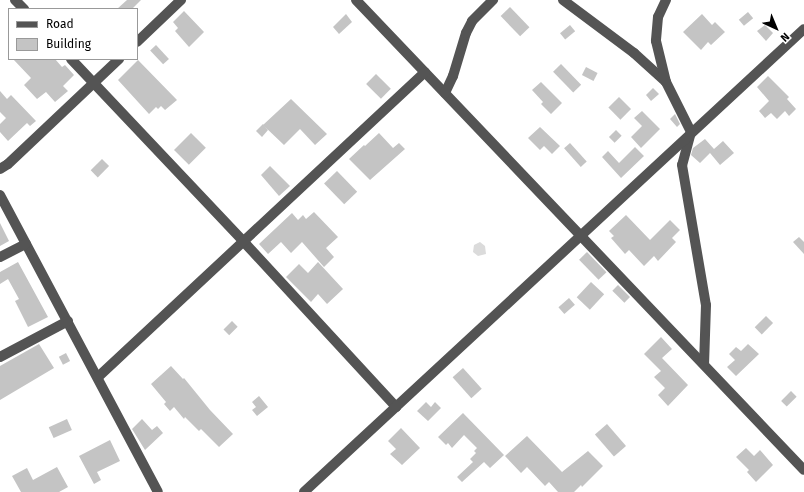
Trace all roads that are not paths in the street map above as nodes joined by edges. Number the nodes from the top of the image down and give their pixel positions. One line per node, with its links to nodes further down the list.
1 (15, 0): 7 (street)
2 (181, 0): 9 (street)
3 (356, 0): 12 (street)
4 (492, 0): 15 (street)
5 (563, 0): 13 (street)
6 (666, 0): 13 (street)
7 (23, 8)
8 (804, 29): 16 (street)
9 (138, 41)
10 (72, 60): 14 (street)
11 (118, 60): 14 (street)
12 (425, 72): 15 (street); 20 (street)
13 (666, 82): 16 (street)
14 (94, 83): 17 (street); 20 (street)
15 (445, 93): 19 (street)
16 (691, 132): 19 (street); 25 (street)
17 (0, 169)
18 (0, 195): 21 (street)
19 (582, 236): 25 (street); 27 (street)
20 (244, 241): 26 (street); 27 (street)
21 (26, 244): 22 (street); 23 (street)
22 (0, 257)
23 (68, 320): 24 (street); 26 (street)
24 (0, 357)
25 (704, 364): 28 (street)
26 (98, 377): 29 (street)
27 (396, 407): 30 (street)
28 (804, 470)
29 (158, 492)
30 (304, 492)

